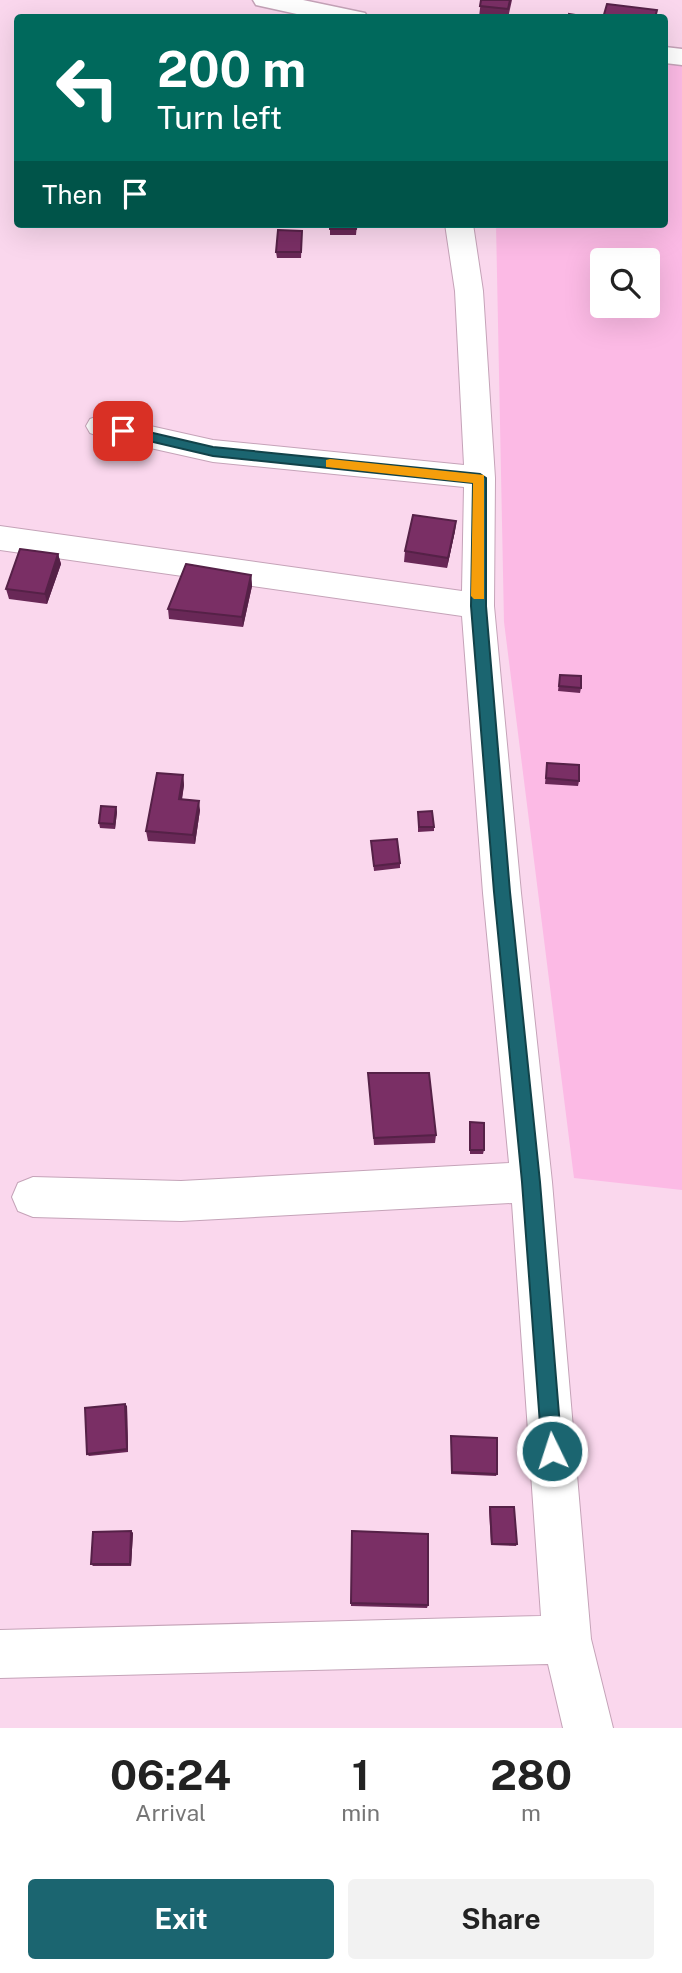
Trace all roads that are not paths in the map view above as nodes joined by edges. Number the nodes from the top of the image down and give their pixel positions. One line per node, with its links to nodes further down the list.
1 (264, 0): 2 (street)
2 (340, 14)
3 (460, 228): 5 (street)
4 (101, 426): 5 (street)
5 (480, 478): 7 (street)
6 (0, 538): 7 (street)
7 (478, 606): 8 (street)
8 (531, 1182): 9 (street); 10 (street)
9 (33, 1197)
10 (567, 1639): 11 (street); 12 (street)
11 (0, 1654)
12 (588, 1728)

